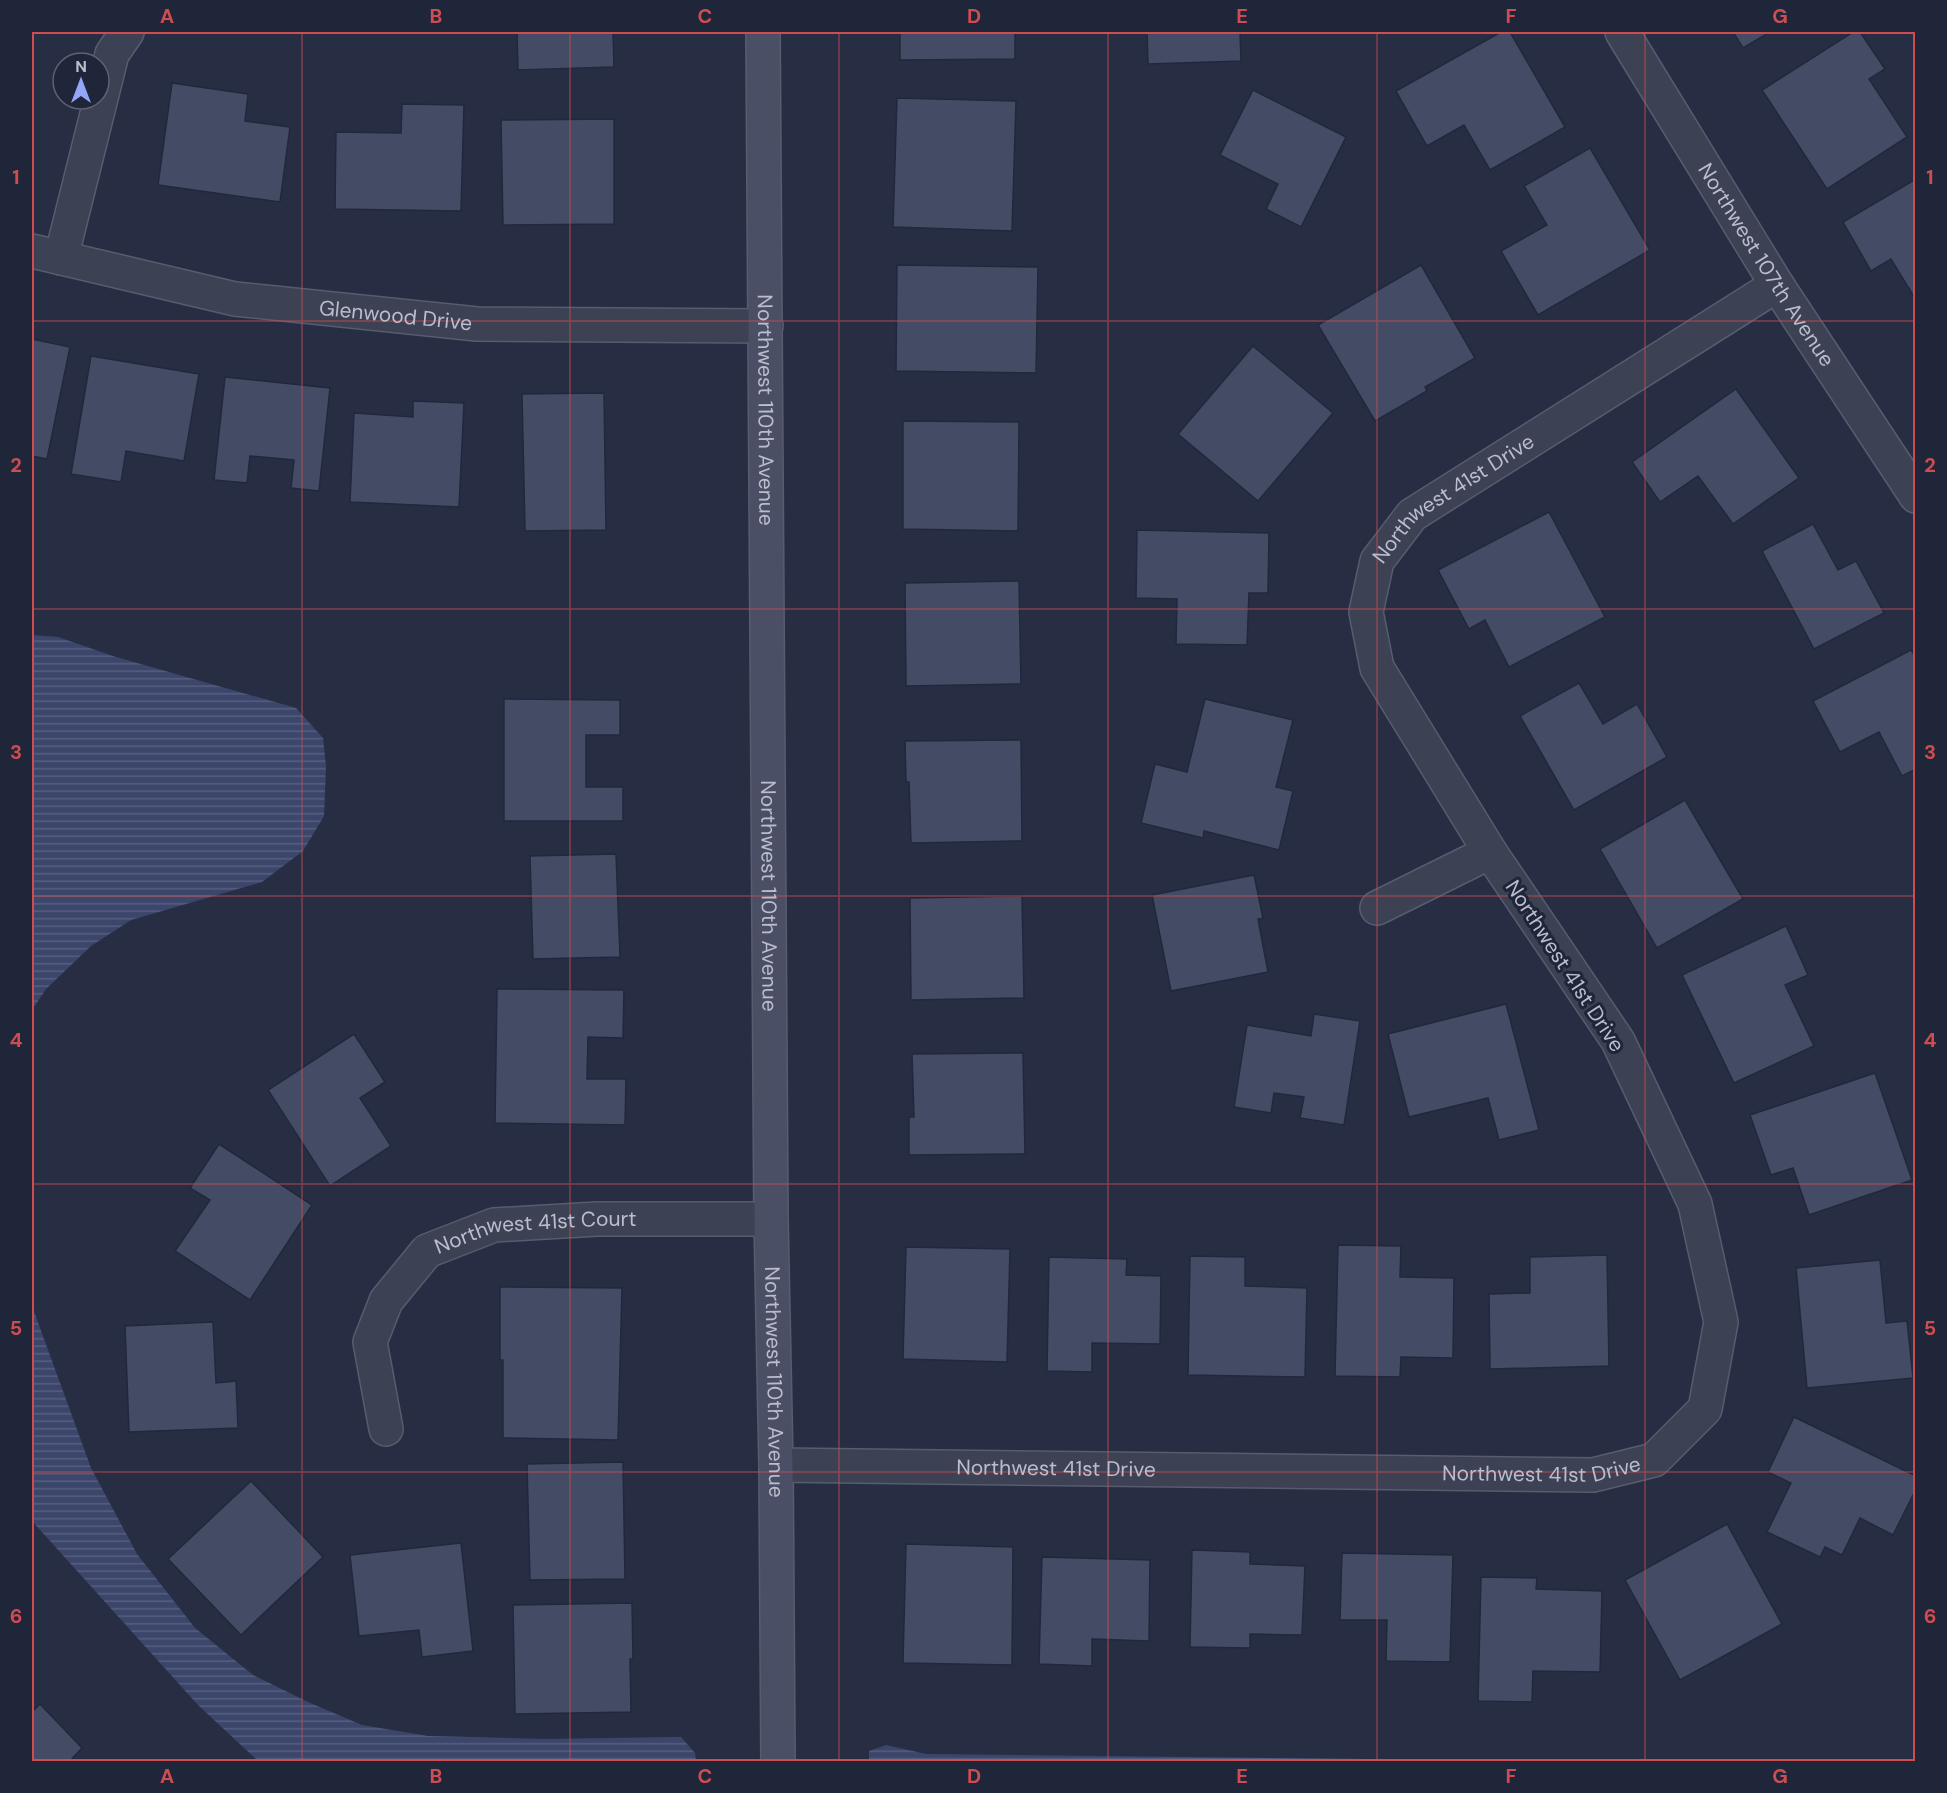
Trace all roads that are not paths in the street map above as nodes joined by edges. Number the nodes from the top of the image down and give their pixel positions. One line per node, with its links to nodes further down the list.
1 (127, 32): 4 (street)
2 (762, 32): 6 (street, Northwest 110th Avenue)
3 (1622, 32): 5 (street, Northwest 107th Avenue)
4 (46, 255): 6 (street, Glenwood Drive)
5 (1777, 285): 7 (street, Northwest 107th Avenue); 8 (street, Northwest 41st Drive)
6 (766, 326): 10 (street, Northwest 110th Avenue)
7 (1916, 496)
8 (1490, 852): 9 (street); 12 (street, Northwest 41st Drive)
9 (1377, 908)
10 (771, 1219): 11 (street, Northwest 41st Court); 12 (street, Northwest 110th Avenue)
11 (386, 1429)
12 (776, 1465): 13 (street, Northwest 110th Avenue)
13 (778, 1761)

